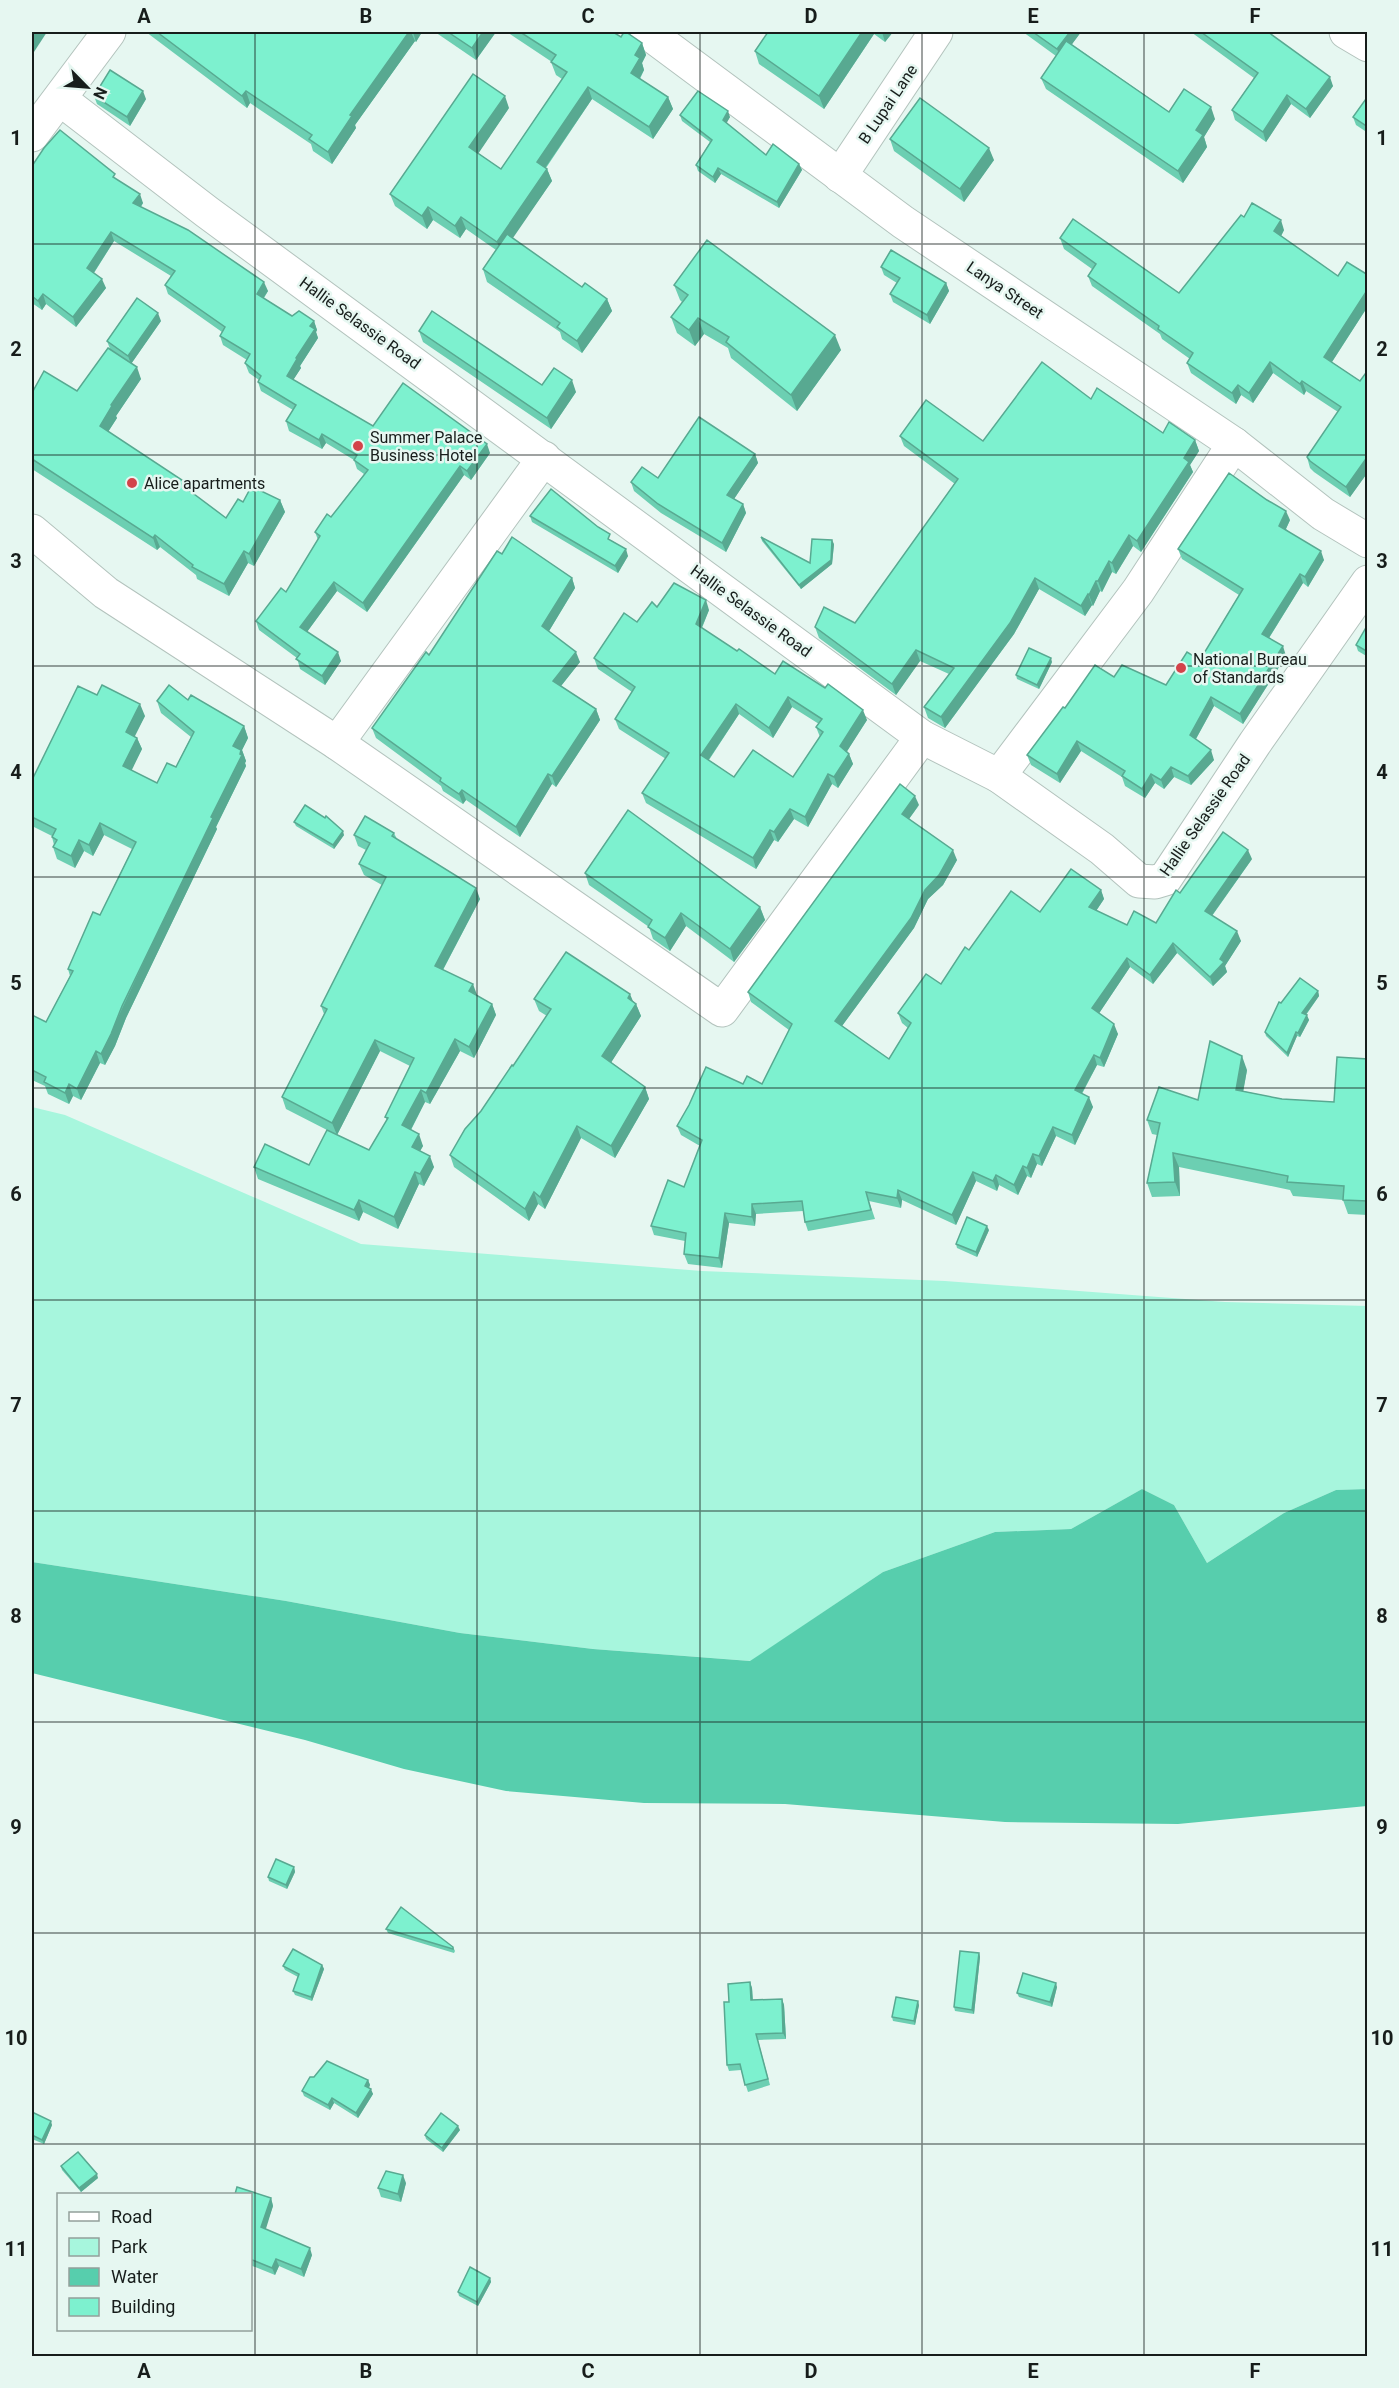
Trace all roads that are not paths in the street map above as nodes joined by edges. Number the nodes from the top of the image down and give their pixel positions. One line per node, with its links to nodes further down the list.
1 (109, 32): 6 (street)
2 (647, 32): 7 (street, Lanya Street)
3 (936, 32): 7 (street, B Lupai Lane)
4 (1346, 32): 5 (street)
5 (1368, 45)
6 (42, 114): 9 (street, Hallie Selassie Road)
7 (840, 176): 8 (street, Lanya Street)
8 (1234, 444): 11 (street, Lanya Street); 15 (street)
9 (544, 458): 13 (street, Hallie Selassie Road); 14 (street)
10 (32, 531): 14 (street)
11 (1368, 541)
12 (1368, 582): 15 (street, Hallie Selassie Road)
13 (922, 737): 14 (street); 15 (street, Hallie Selassie Road)
14 (337, 743)
15 (999, 776)

